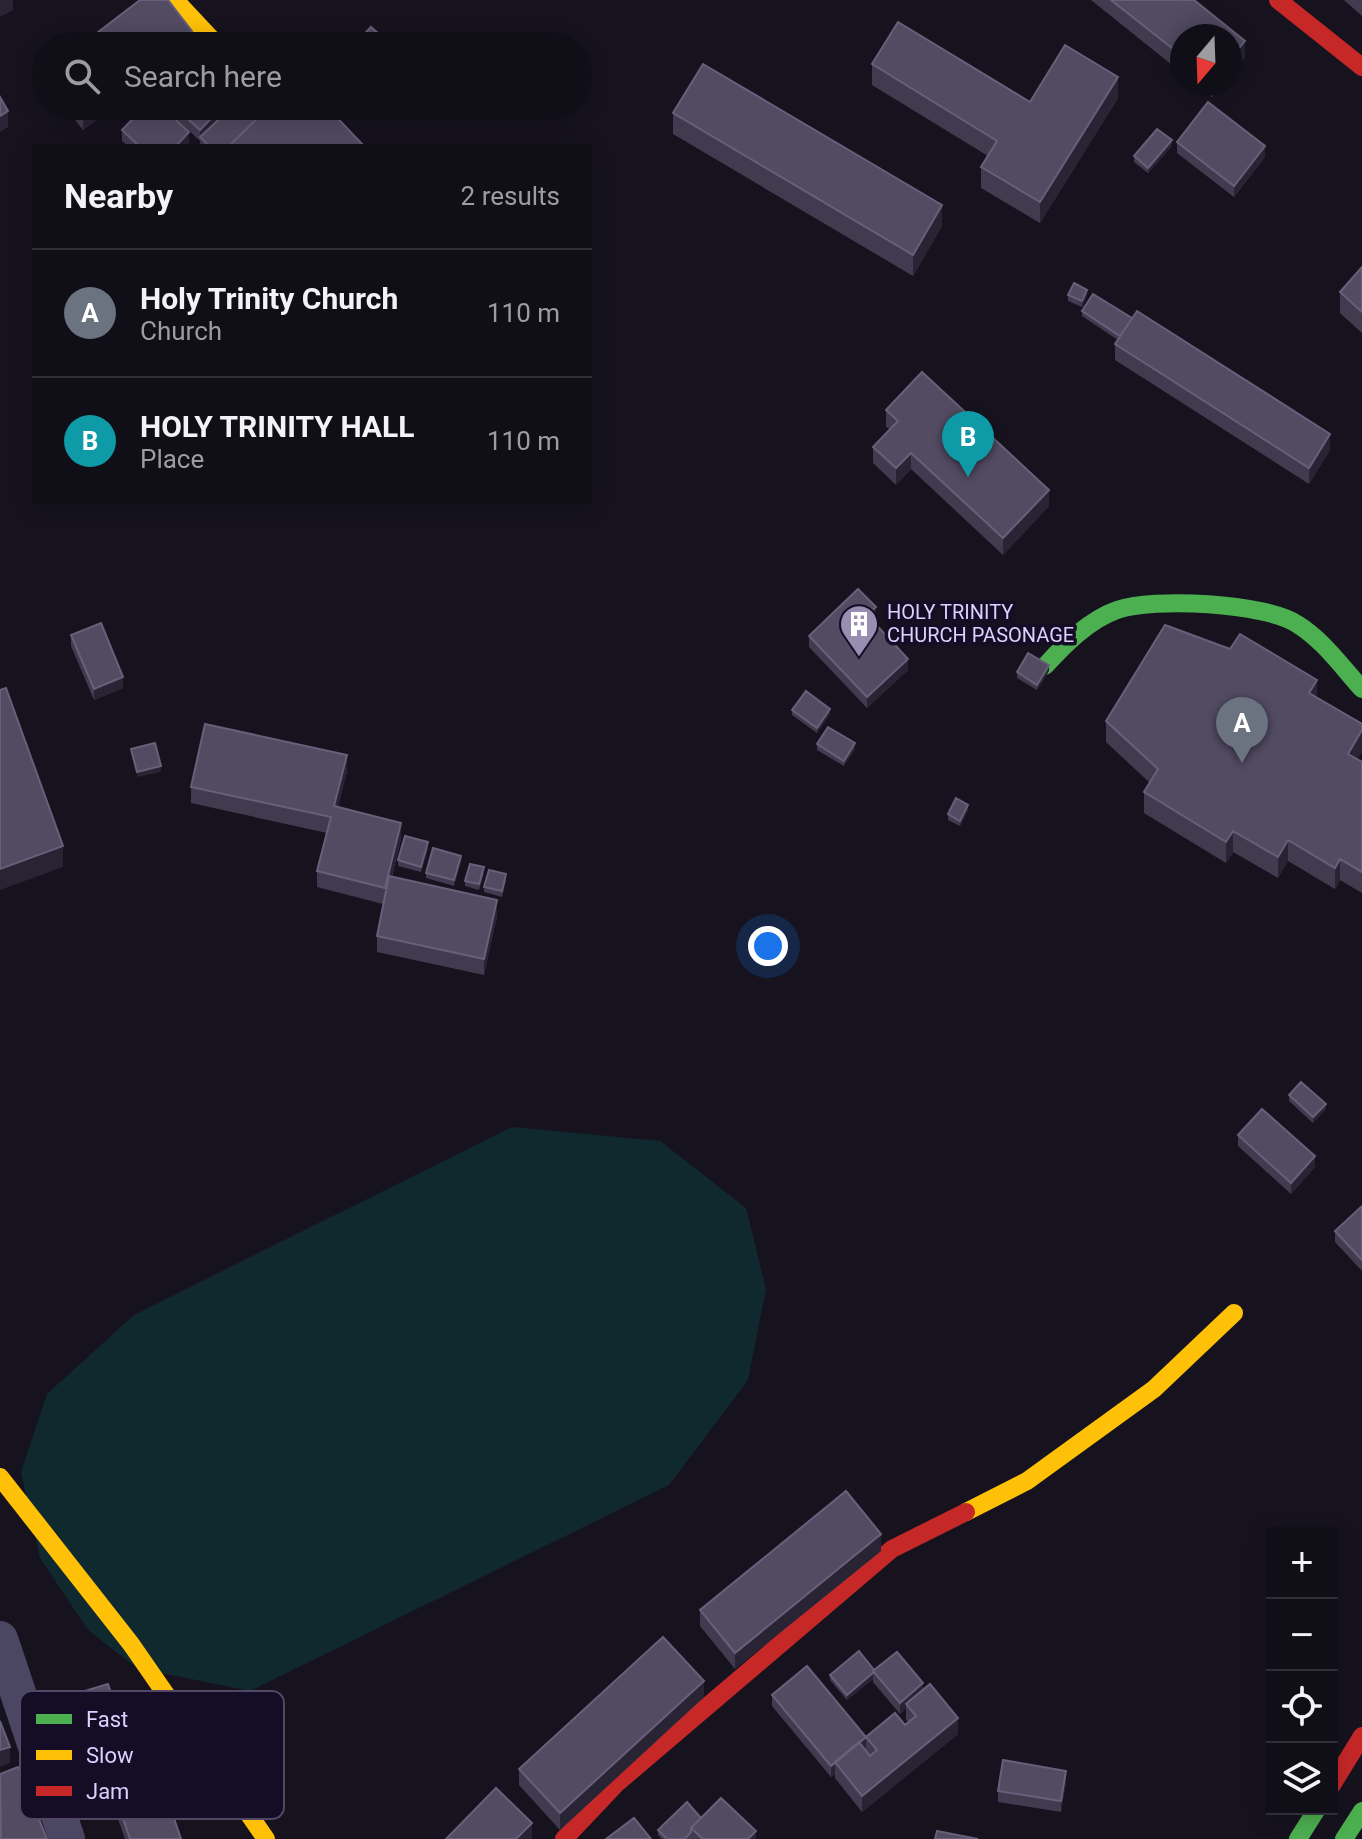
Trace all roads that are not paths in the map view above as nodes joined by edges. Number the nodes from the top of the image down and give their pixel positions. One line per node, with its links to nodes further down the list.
1 (175, 0): 3 (street)
2 (1278, 0): 4 (street)
3 (205, 32)
4 (1362, 67)
5 (1045, 666): 6 (street)
6 (1362, 689)
7 (1234, 1313): 20 (street)
8 (0, 1477): 10 (street)
9 (0, 1639): 11 (street)
10 (164, 1691)
11 (20, 1699)
12 (1362, 1736): 13 (street)
13 (1338, 1775)
14 (1362, 1811): 22 (street)
15 (1313, 1815): 21 (street)
16 (60, 1819): 18 (street)
17 (252, 1819): 19 (street)
18 (67, 1839)
19 (266, 1839)
20 (564, 1839)
21 (1298, 1839)
22 (1344, 1839)

